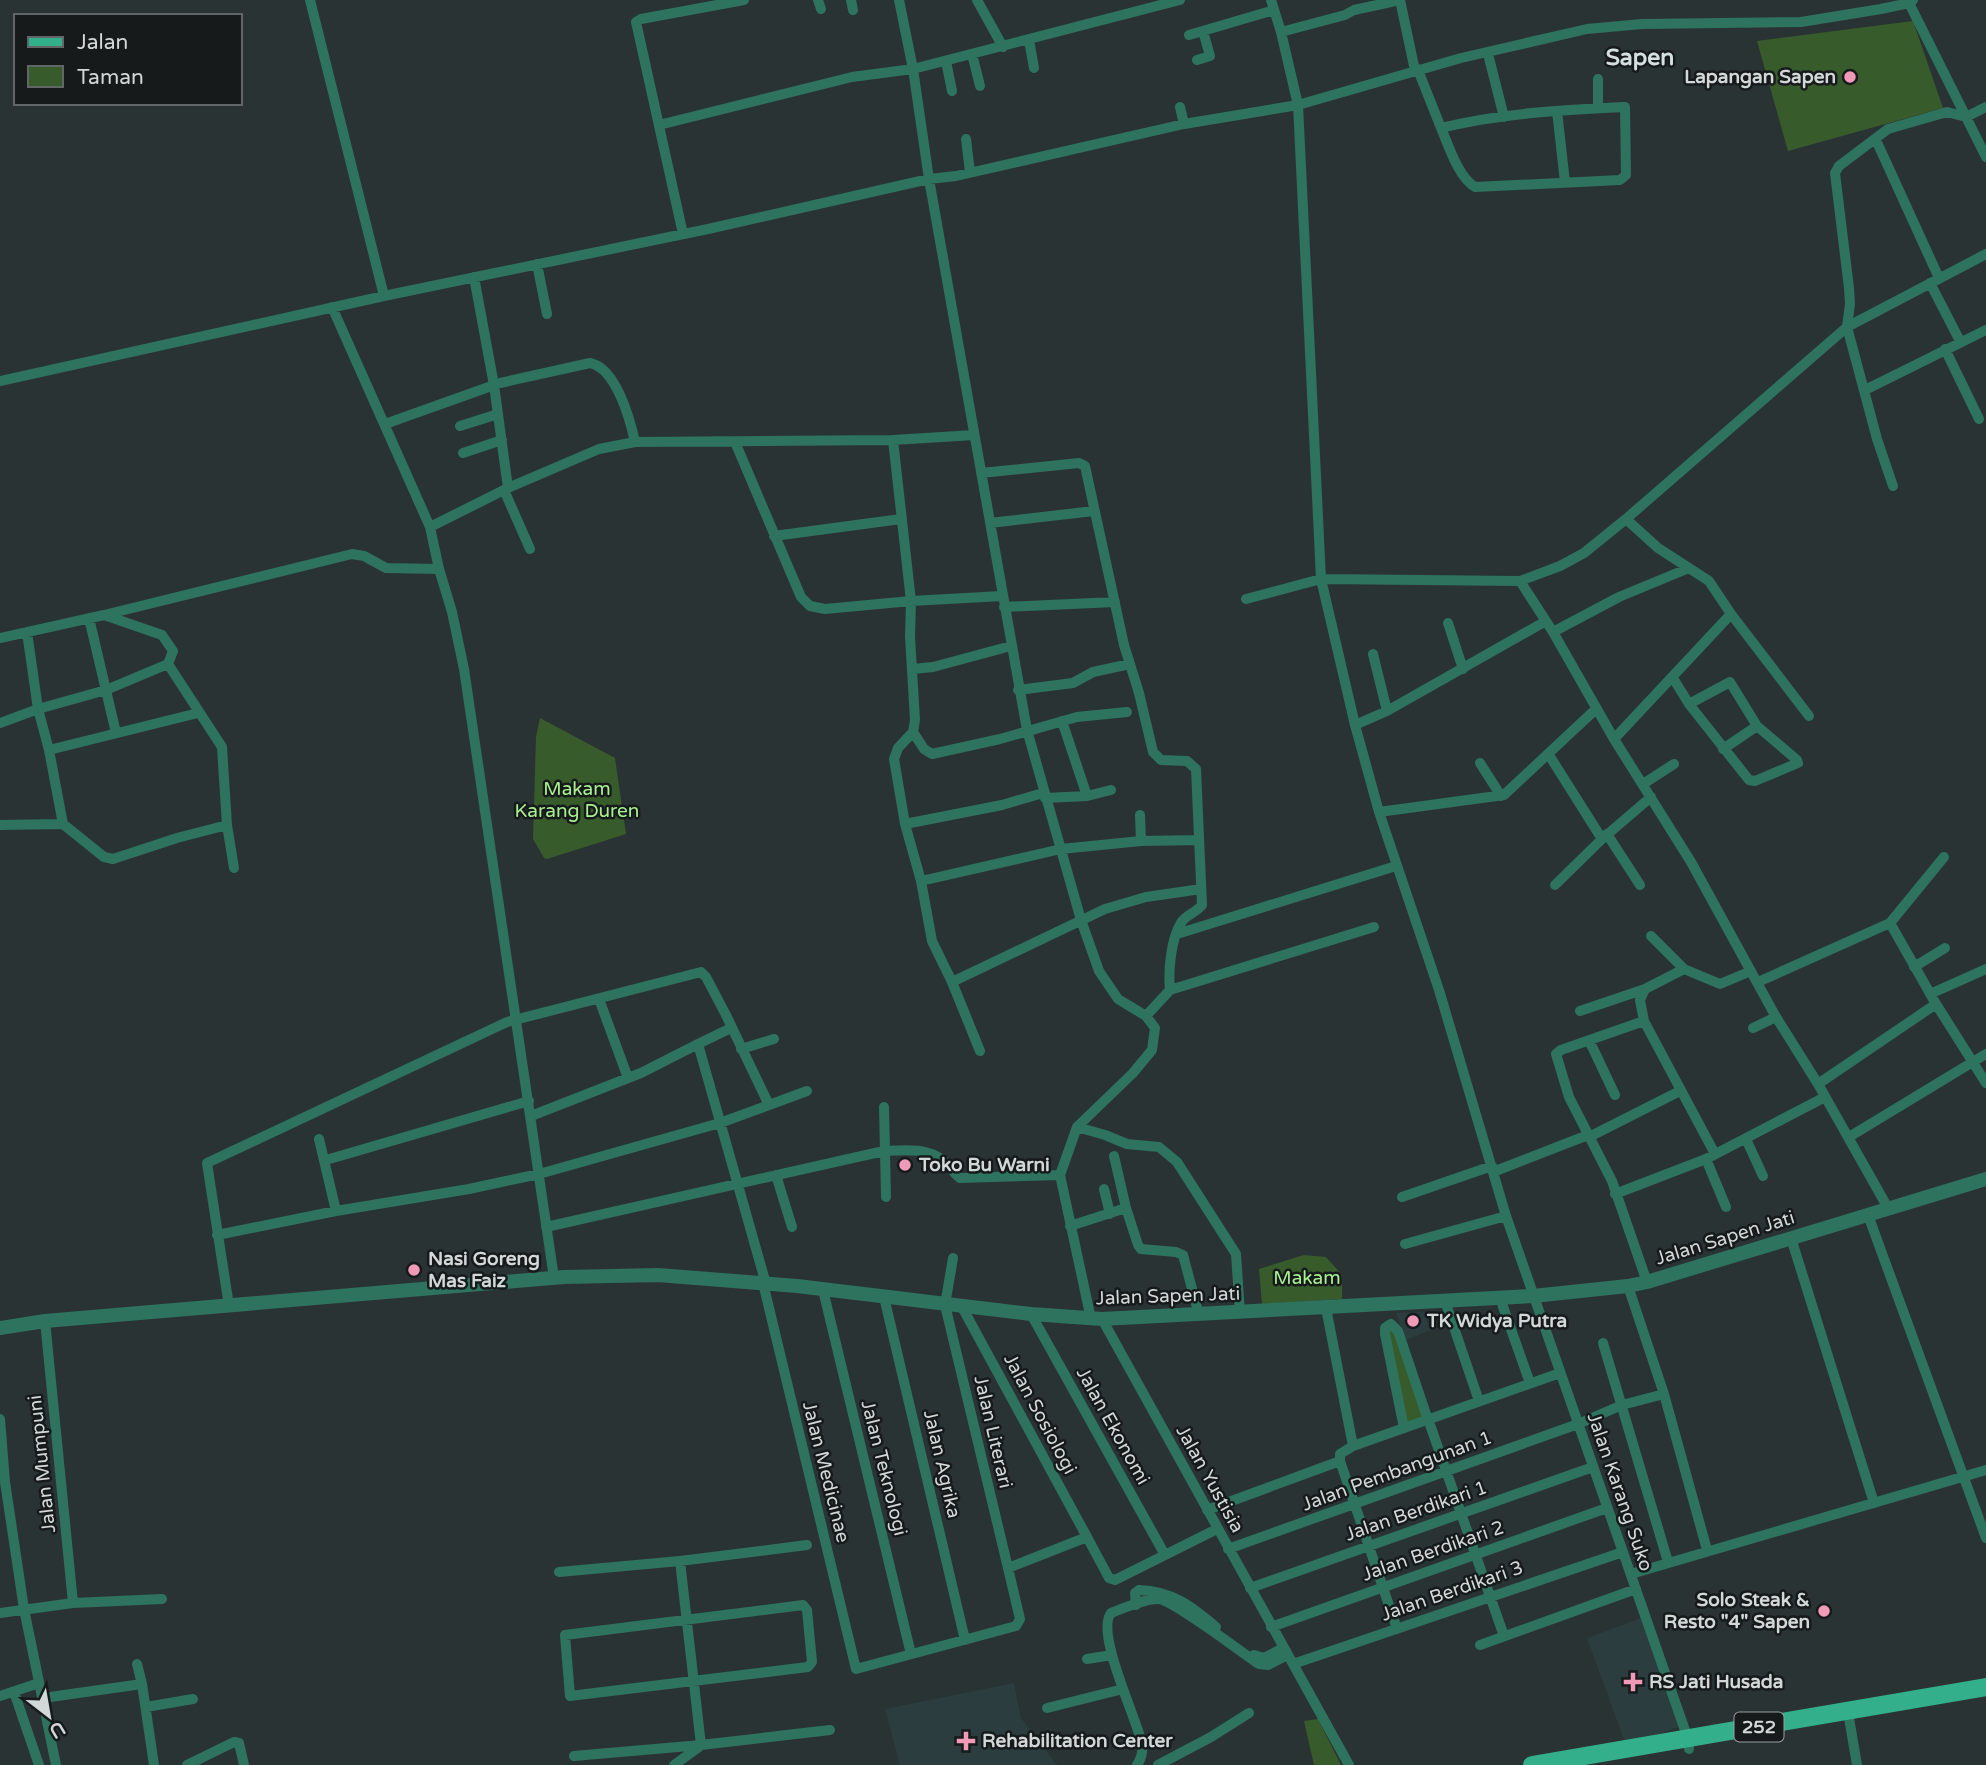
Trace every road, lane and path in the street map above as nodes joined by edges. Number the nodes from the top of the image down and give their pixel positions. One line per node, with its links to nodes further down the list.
1 (310, 0): 45 (street)
2 (744, 0): 32 (street)
3 (899, 0): 19 (street)
4 (993, 0): 7 (street)
5 (1180, 0): 12 (street)
6 (1911, 2): 15 (street); 30 (street)
7 (980, 3): 13 (street)
8 (1272, 5): 9 (street); 10 (street, Jalan Karang Suko)
9 (1203, 32): 11 (street); 16 (street)
10 (1281, 32): 20 (street); 24 (street, Jalan Karang Suko)
11 (1189, 35)
12 (1028, 40): 13 (street); 18 (street)
13 (1003, 47): 14 (street)
14 (972, 54): 17 (street); 22 (street)
15 (1488, 54): 20 (street); 29 (street)
16 (1198, 60)
17 (946, 61): 19 (street); 23 (street)
18 (1034, 68)
19 (913, 69): 32 (street); 38 (street)
20 (1418, 70): 24 (street); 33 (street)
21 (1598, 79): 27 (street)
22 (980, 86)
23 (952, 91)
24 (1298, 104): 31 (street); 77 (street, Jalan Karang Suko)
25 (1180, 107): 31 (street)
26 (1986, 107): 30 (street)
27 (1598, 108): 28 (street); 39 (street)
28 (1557, 111): 29 (street); 39 (street)
29 (1504, 117): 33 (street)
30 (1966, 117): 35 (street); 36 (street)
31 (1184, 124): 37 (street)
32 (659, 125): 40 (street)
33 (1441, 128): 39 (street)
34 (966, 139): 37 (street)
35 (1876, 140): 44 (street); 48 (street)
36 (1986, 157)
37 (970, 172): 38 (street)
38 (929, 179): 40 (street); 59 (street)
39 (1565, 182)
40 (683, 234): 42 (street)
41 (1986, 254): 44 (street)
42 (537, 264): 43 (street); 47 (street)
43 (474, 277): 45 (street); 53 (street)
44 (1935, 281): 48 (street); 50 (street)
45 (384, 296): 46 (street)
46 (332, 307): 52 (street); 57 (street)
47 (547, 314)
48 (1847, 327): 54 (street); 70 (street)
49 (1986, 330): 50 (street)
50 (1960, 341): 51 (street)
51 (1945, 349): 54 (street); 56 (street)
52 (0, 381)
53 (494, 385): 55 (street); 57 (street); 62 (street)
54 (1865, 390): 66 (street)
55 (498, 414): 58 (street); 60 (street)
56 (1979, 419)
57 (386, 424): 72 (street)
58 (460, 426)
59 (974, 435): 61 (street); 65 (street)
60 (502, 440): 64 (street); 67 (street)
61 (893, 440): 63 (street); 69 (street)
62 (635, 442): 63 (street); 67 (street)
63 (735, 442): 73 (street)
64 (463, 453)
65 (981, 473): 68 (street); 71 (street)
66 (1894, 486)
67 (506, 489): 72 (street); 74 (street)
68 (1094, 511): 71 (street); 82 (street)
69 (901, 519): 73 (street); 80 (street)
70 (1626, 519): 75 (street); 78 (street)
71 (990, 523): 81 (street)
72 (430, 527): 76 (street)
73 (774, 536): 80 (street)
74 (530, 549)
75 (1689, 568): 83 (street); 89 (street)
76 (439, 569): 84 (street); 162 (street)
77 (1321, 579): 78 (street); 79 (street); 109 (street, Jalan Karang Suko)
78 (1520, 581): 86 (street)
79 (1246, 599)
80 (911, 601): 81 (street); 96 (street)
81 (1003, 601): 82 (street); 91 (street)
82 (1115, 602): 94 (street)
83 (1731, 614): 97 (street); 106 (street)
84 (104, 615): 85 (street); 93 (street)
85 (89, 618): 88 (street); 98 (street)
86 (1546, 621): 89 (street); 95 (street)
87 (1448, 623): 95 (street)
88 (27, 632): 90 (street); 101 (street)
89 (1553, 632): 102 (street)
90 (0, 638)
91 (1011, 646): 96 (street); 99 (street)
92 (1373, 654): 103 (street)
93 (168, 664): 98 (street); 105 (street)
94 (1130, 664): 99 (street); 133 (street)
95 (1463, 668): 103 (street)
96 (913, 669): 112 (street)
97 (1673, 678): 100 (street); 114 (street)
98 (106, 690): 101 (street); 113 (street)
99 (1018, 690): 111 (street)
100 (1689, 704): 110 (street); 115 (street)
101 (38, 709): 108 (street); 116 (street)
102 (1596, 709): 114 (street); 117 (street)
103 (1387, 711): 109 (street)
104 (1127, 712): 107 (street)
105 (198, 713): 113 (street); 131 (street)
106 (1809, 716)
107 (1062, 721): 111 (street); 123 (street)
108 (0, 723)
109 (1355, 725): 126 (street, Jalan Karang Suko)
110 (1758, 726): 115 (street); 115 (street)
111 (1027, 730): 112 (street); 122 (street)
112 (913, 732): 129 (street)
113 (116, 733): 116 (street)
114 (1614, 739): 120 (street)
115 (1723, 748)
116 (49, 750): 128 (street)
117 (1549, 755): 124 (street); 132 (street)
118 (1480, 763): 124 (street)
119 (1674, 764): 120 (street)
120 (1643, 784): 125 (street)
121 (1111, 790): 123 (street)
122 (1044, 795): 123 (street); 129 (street); 135 (street)
123 (1087, 796)
124 (1501, 796): 126 (street)
125 (1651, 797): 132 (street); 152 (street)
126 (1379, 812): 137 (street, Jalan Karang Suko)
127 (1140, 815): 134 (street)
128 (62, 824): 130 (street); 131 (street)
129 (905, 824): 139 (street)
130 (0, 825)
131 (227, 825): 138 (street)
132 (1605, 836): 140 (street); 141 (street)
133 (1199, 840): 134 (street); 142 (street)
134 (1141, 841): 135 (street)
135 (1061, 849): 139 (street); 143 (street)
136 (1944, 857): 144 (street)
137 (1396, 866): 146 (street); 194 (street, Jalan Karang Suko)
138 (233, 868)
139 (921, 881): 153 (street)
140 (1555, 885)
141 (1640, 885)
142 (1201, 889): 143 (street); 146 (street)
143 (1081, 920): 153 (street); 160 (street)
144 (1890, 923): 149 (street); 154 (street)
145 (1374, 927): 156 (street)
146 (1177, 934): 156 (street)
147 (1651, 936): 150 (street)
148 (1945, 948): 149 (street)
149 (1914, 967): 158 (street)
150 (1684, 969): 152 (street); 155 (street)
151 (1986, 969): 158 (street)
152 (1751, 971): 154 (street)
153 (952, 982): 170 (street)
154 (1758, 982): 161 (street)
155 (1645, 989): 159 (street); 163 (street)
156 (1170, 990): 160 (street)
157 (599, 999): 162 (street); 164 (street); 173 (street)
158 (1933, 999): 172 (street); 175 (street)
159 (1580, 1011)
160 (1146, 1016): 185 (street)
161 (1776, 1017): 165 (street); 175 (street)
162 (516, 1020): 180 (street); 215 (street)
163 (1644, 1021): 167 (street); 177 (street)
164 (731, 1028): 168 (street); 169 (street)
165 (1752, 1028)
166 (774, 1039): 169 (street)
167 (1589, 1040): 178 (street); 186 (street)
168 (698, 1044): 173 (street); 184 (street, Jalan Medicinae)
169 (741, 1049): 181 (street)
170 (980, 1051)
171 (1986, 1054): 172 (street)
172 (1974, 1061): 174 (street); 187 (street)
173 (628, 1078): 183 (street)
174 (1986, 1083)
175 (1818, 1084): 179 (street)
176 (807, 1091): 181 (street)
177 (1680, 1091): 186 (street); 192 (street)
178 (1615, 1095)
179 (1825, 1097): 187 (street); 189 (street)
180 (529, 1101): 183 (street); 193 (street)
181 (769, 1105): 184 (street)
182 (884, 1107): 190 (street)
183 (531, 1116): 195 (street)
184 (720, 1123): 195 (street); 200 (street, Jalan Medicinae)
185 (1077, 1127): 197 (street); 232 (street)
186 (1588, 1136): 194 (street); 202 (street)
187 (1849, 1137): 207 (street)
188 (319, 1139): 193 (street)
189 (1746, 1139): 192 (street); 198 (street)
190 (884, 1151): 196 (street); 197 (street); 203 (street)
191 (1114, 1156): 206 (street)
192 (1710, 1156): 202 (street); 205 (street)
193 (326, 1160): 208 (street)
194 (1492, 1169): 204 (street); 211 (street, Jalan Karang Suko)
195 (538, 1174): 208 (street); 212 (street)
196 (776, 1175): 200 (street); 213 (street)
197 (1060, 1175): 214 (street, Jalan Yustisia)
198 (1763, 1176)
199 (1986, 1179): 207 (street, Jalan Sapen Jati)
200 (738, 1183): 212 (street); 221 (street, Jalan Medicinae)
201 (1104, 1189): 209 (street)
202 (1615, 1194): 220 (street)
203 (886, 1197)
204 (1402, 1197)
205 (1726, 1207)
206 (1126, 1208): 209 (street); 234 (street)
207 (1888, 1208): 210 (street, Jalan Sapen Jati)
208 (337, 1211): 215 (street)
209 (1110, 1214): 214 (street)
210 (1868, 1215): 216 (street, Jalan Sapen Jati); 253 (street)
211 (1506, 1216): 217 (street); 224 (street, Jalan Karang Suko)
212 (546, 1227): 219 (street)
213 (792, 1227)
214 (1070, 1227): 235 (street, Jalan Yustisia)
215 (217, 1235): 229 (street)
216 (1791, 1238): 220 (street, Jalan Sapen Jati); 254 (street)
217 (1405, 1244)
218 (953, 1258): 228 (street)
219 (554, 1278): 221 (street, Jalan Sapen Jati); 229 (street, Jalan Sapen Jati)
220 (1647, 1282): 222 (street, Jalan Sapen Jati)
221 (764, 1283): 223 (street, Jalan Sapen Jati); 288 (street, Jalan Medicinae)
222 (1628, 1286): 224 (street, Jalan Sapen Jati); 241 (street)
223 (823, 1290): 225 (street, Jalan Sapen Jati); 288 (street, Jalan Teknologi)
224 (1533, 1296): 226 (street, Jalan Sapen Jati); 239 (street, Jalan Karang Suko)
225 (884, 1297): 228 (street, Jalan Sapen Jati); 286 (street, Jalan Agrika)
226 (1500, 1298): 227 (street, Jalan Sapen Jati); 240 (street)
227 (1445, 1301): 231 (street, Jalan Sapen Jati); 242 (street)
228 (945, 1304): 230 (street, Jalan Sapen Jati); 271 (street, Jalan Literari)
229 (229, 1306): 236 (street, Jalan Sapen Jati)
230 (962, 1307): 233 (street, Jalan Sapen Jati); 260 (street, Jalan Sosiologi)
231 (1326, 1308): 232 (street, Jalan Sapen Jati); 248 (street)
232 (1240, 1313): 234 (street, Jalan Sapen Jati)
233 (1031, 1314): 235 (street, Jalan Sapen Jati); 268 (street, Jalan Ekonomi)
234 (1199, 1315): 235 (street, Jalan Sapen Jati)
235 (1096, 1319): 257 (street, Jalan Yustisia)
236 (45, 1321): 237 (street, Jalan Sapen Jati); 279 (street, Jalan Mumpuni)
237 (0, 1328)
238 (1603, 1342): 243 (street)
239 (1560, 1373): 240 (street); 246 (street, Jalan Karang Suko)
240 (1530, 1383): 242 (street)
241 (1664, 1394): 243 (street, Jalan Pembangunan 1); 265 (street)
242 (1479, 1401): 245 (street)
243 (1622, 1405): 246 (street, Jalan Pembangunan 1); 270 (street)
244 (0, 1419): 280 (street)
245 (1428, 1420): 247 (street); 247 (street); 252 (street)
246 (1578, 1424): 250 (street, Jalan Karang Suko); 252 (street, Jalan Pembangunan 1)
247 (1404, 1428): 248 (street)
248 (1353, 1446): 249 (street)
249 (1340, 1461): 255 (street); 257 (street)
250 (1593, 1468): 256 (street, Jalan Karang Suko); 258 (street, Jalan Berdikari 1)
251 (1986, 1470): 253 (street)
252 (1448, 1471): 255 (street, Jalan Pembangunan 1); 258 (street)
253 (1965, 1476): 254 (street); 261 (street)
254 (1874, 1503): 265 (street)
255 (1354, 1505): 263 (street); 264 (street, Jalan Pembangunan 1)
256 (1607, 1508): 266 (street, Jalan Karang Suko); 267 (street, Jalan Berdikari 2)
257 (1207, 1510): 259 (street, Jalan Yustisia)
258 (1462, 1513): 263 (street, Jalan Berdikari 1); 267 (street)
259 (1217, 1529): 264 (street, Jalan Yustisia); 268 (street)
260 (1087, 1538): 268 (street, Jalan Sosiologi); 271 (street)
261 (1986, 1538)
262 (807, 1545): 269 (street)
263 (1369, 1546): 274 (street); 275 (street, Jalan Berdikari 1)
264 (1228, 1549): 275 (street, Jalan Yustisia)
265 (1707, 1550): 270 (street)
266 (1623, 1552): 273 (street, Jalan Karang Suko); 277 (street, Jalan Berdikari 3)
267 (1476, 1554): 274 (street, Jalan Berdikari 2); 277 (street)
268 (1165, 1555)
269 (680, 1561): 272 (street); 282 (street)
270 (1668, 1562): 273 (street)
271 (1007, 1568): 286 (street, Jalan Literari)
272 (559, 1572)
273 (1631, 1574): 276 (street, Jalan Karang Suko)
274 (1383, 1587): 283 (street, Jalan Berdikari 2); 284 (street)
275 (1250, 1588): 283 (street, Jalan Yustisia)
276 (1636, 1589): 285 (street); 309 (street, Jalan Karang Suko)
277 (1491, 1597): 284 (street, Jalan Berdikari 3); 285 (street)
278 (162, 1599): 279 (street)
279 (73, 1603): 280 (street)
280 (24, 1609): 281 (street); 294 (street)
281 (0, 1613)
282 (687, 1620): 293 (street); 293 (street); 293 (street)
283 (1271, 1627): 289 (street, Jalan Yustisia)
284 (1397, 1629): 289 (street, Jalan Berdikari 3)
285 (1504, 1636): 287 (street)
286 (965, 1640): 288 (street)
287 (1480, 1645)
288 (911, 1654)
289 (1287, 1654): 290 (street, Jalan Berdikari 3); 320 (street, Jalan Yustisia)
290 (1112, 1655): 291 (street); 297 (street)
291 (1087, 1659)
292 (137, 1664): 295 (street)
293 (694, 1680): 310 (street)
294 (39, 1683): 298 (street); 300 (street)
295 (142, 1684): 300 (street); 304 (street)
296 (1986, 1687): 303 (main road, 252)
297 (1123, 1689): 305 (street); 318 (street)
298 (14, 1692): 299 (street); 312 (street)
299 (0, 1696)
300 (43, 1698): 313 (street)
301 (1986, 1698): 303 (main road, 252)
302 (192, 1699): 304 (street)
303 (1948, 1700): 307 (main road, 252)
304 (146, 1707): 314 (street)
305 (1047, 1708)
306 (1249, 1713): 319 (street)
307 (1849, 1716): 309 (main road, 252); 323 (street)
308 (830, 1730): 310 (street)
309 (1688, 1744): 321 (main road, 252); 322 (main road, 252)
310 (701, 1745): 311 (street); 317 (street)
311 (574, 1756)
312 (39, 1765)
313 (56, 1765)
314 (154, 1765)
315 (188, 1765): 316 (street)
316 (244, 1765)
317 (674, 1765)
318 (1137, 1765)
319 (1158, 1765)
320 (1349, 1765)
321 (1532, 1765)
322 (1595, 1765)
323 (1857, 1765)

